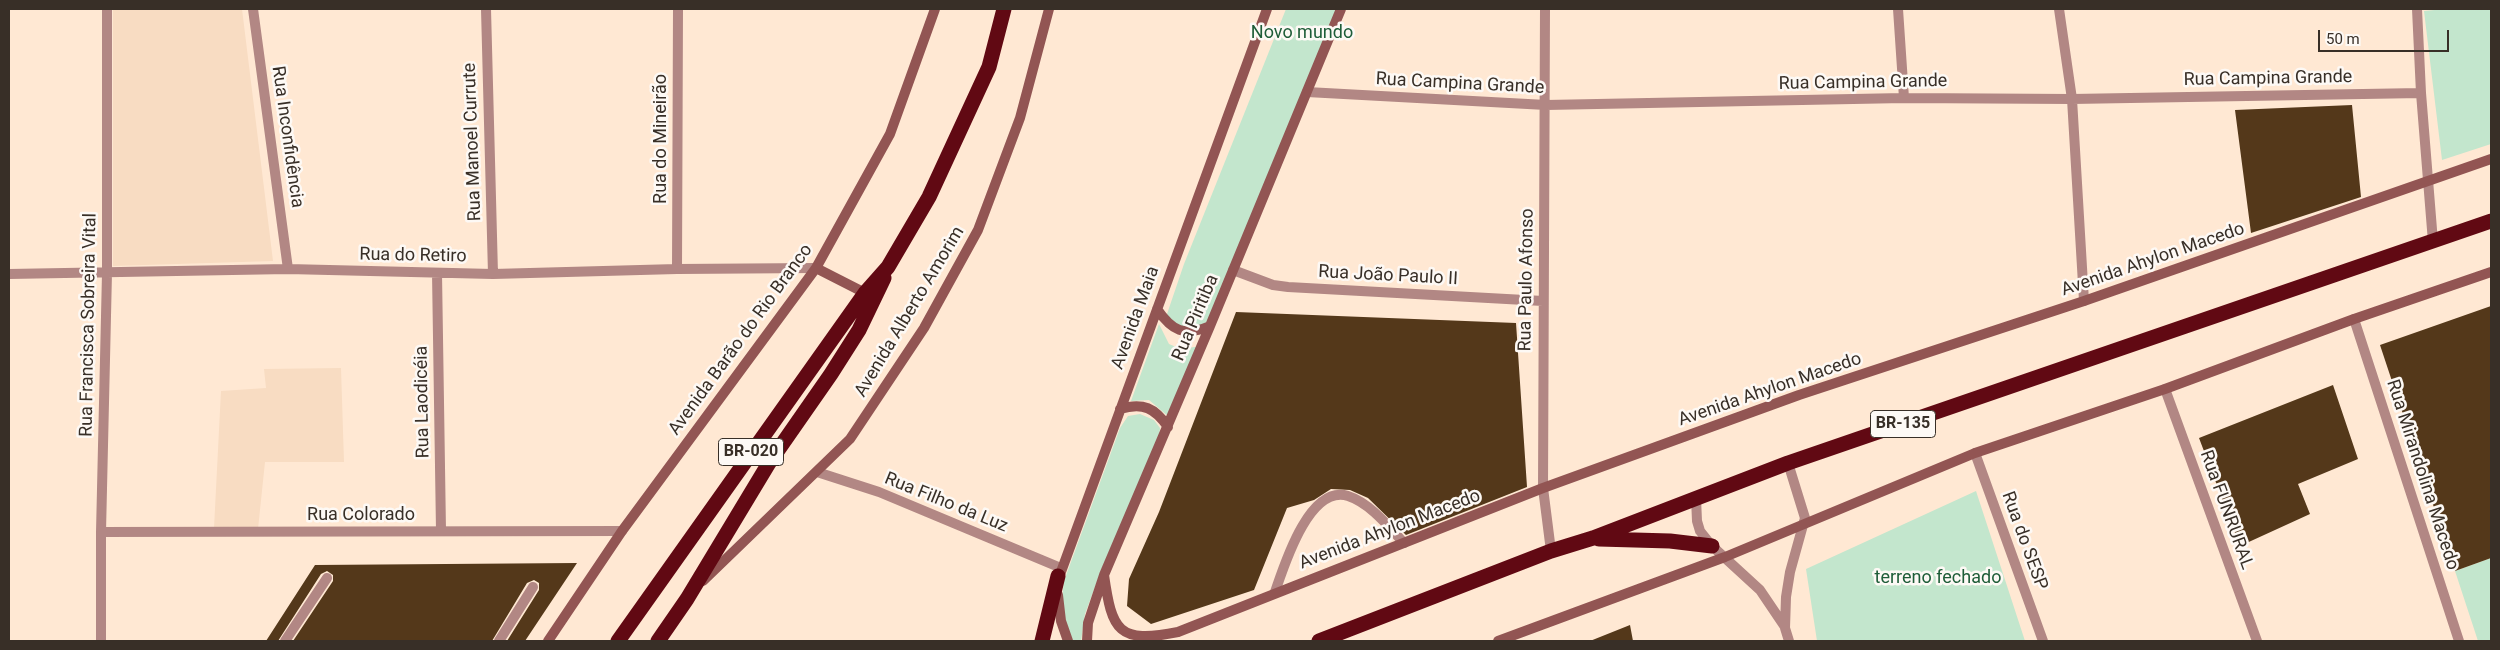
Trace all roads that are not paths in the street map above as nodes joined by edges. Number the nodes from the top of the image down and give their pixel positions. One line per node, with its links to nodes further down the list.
1 (107, 9): 28 (street, Rua Francisca Sobreira Vital)
2 (253, 9): 24 (street, Rua Inconfidência)
3 (486, 9): 31 (street, Rua Manoel Currute)
4 (678, 9): 25 (street, Rua do Mineirão)
5 (935, 9): 23 (main road, Avenida Barão do Rio Branco)
6 (1004, 9): 32 (highway)
7 (1049, 9): 43 (main road, Avenida Alberto Amorim)
8 (1267, 9): 35 (main road, Avenida Maia)
9 (1341, 9): 14 (main road, Rua Piritiba)
10 (1545, 9): 18 (street, Rua Paulo Afonso)
11 (1898, 9): 16 (street)
12 (2059, 9): 17 (street)
13 (2417, 9): 15 (street)
14 (1307, 92): 18 (street, Rua Campina Grande); 26 (main road, Rua Piritiba)
15 (2421, 93): 17 (street, Rua Campina Grande); 20 (street)
16 (1904, 98): 17 (street, Rua Campina Grande); 18 (street, Rua Campina Grande)
17 (2072, 98): 34 (street)
18 (1546, 105): 33 (street, Rua Paulo Afonso)
19 (2491, 159): 20 (main road, Avenida Ahylon Macedo)
20 (2429, 181): 22 (street); 34 (main road, Avenida Ahylon Macedo)
21 (2491, 221): 22 (highway, BR-135)
22 (2433, 242): 42 (highway, BR-135)
23 (816, 268): 25 (street, Rua do Retiro); 32 (main road); 49 (main road, Avenida Barão do Rio Branco)
24 (288, 269): 28 (street, Rua do Retiro); 29 (street, Rua do Retiro)
25 (677, 269): 31 (street, Rua do Retiro)
26 (1233, 270): 33 (street, Rua João Paulo II); 37 (main road, Rua Piritiba)
27 (2491, 272): 36 (main road)
28 (107, 273): 30 (street, Rua do Retiro); 48 (street, Rua Francisca Sobreira Vital)
29 (437, 273): 31 (street, Rua do Retiro); 47 (street, Rua Laodicéia)
30 (9, 274)
31 (493, 274)
32 (870, 296): 60 (highway); 66 (highway, BR-020)
33 (1543, 301): 44 (street, Rua Paulo Afonso)
34 (2084, 302): 44 (main road, Avenida Ahylon Macedo)
35 (1157, 309): 37 (main road); 39 (main road, Avenida Maia)
36 (2354, 319): 38 (main road); 76 (street, Rua Mirandolina Macedo)
37 (1210, 326): 40 (main road, Rua Piritiba)
38 (2165, 389): 41 (main road); 75 (street, Rua FUNRURAL)
39 (1120, 409): 40 (main road); 55 (main road, Avenida Maia)
40 (1168, 427): 56 (main road, Rua Piritiba)
41 (1975, 452): 46 (main road); 74 (street, Rua do SESP)
42 (1788, 463): 45 (highway, BR-135); 46 (street)
43 (817, 472): 55 (street, Rua Filho da Luz); 60 (main road, Avenida Alberto Amorim)
44 (1543, 488): 51 (main road, Avenida Ahylon Macedo); 53 (street, Rua Paulo Afonso)
45 (1696, 498): 50 (highway, BR-135); 52 (street)
46 (1804, 523): 54 (main road); 61 (street)
47 (441, 531): 48 (street, Rua Colorado); 49 (street, Rua Colorado)
48 (101, 532): 62 (street, Rua Francisca Sobreira Vital)
49 (622, 532): 65 (main road, Avenida Barão do Rio Branco)
50 (1593, 538): 52 (highway); 53 (highway, BR-135)
51 (1404, 543): 59 (main road, Avenida Ahylon Macedo); 59 (street)
52 (1712, 546): 54 (street)
53 (1551, 551): 71 (highway, BR-135)
54 (1725, 557): 61 (street); 72 (main road)
55 (1059, 572): 68 (highway); 69 (main road, Avenida Maia)
56 (1104, 575): 59 (main road, Avenida Ahylon Macedo); 70 (main road, Rua Piritiba)
57 (327, 578): 63 (street)
58 (533, 587): 64 (street)
59 (1275, 592)
60 (687, 598): 67 (highway)
61 (1785, 628): 73 (street)
62 (101, 641)
63 (285, 641)
64 (499, 641)
65 (548, 641)
66 (618, 641)
67 (658, 641)
68 (1042, 641)
69 (1068, 641)
70 (1087, 641)
71 (1319, 641)
72 (1498, 641)
73 (1789, 641)
74 (2043, 641)
75 (2256, 641)
76 (2459, 641)

